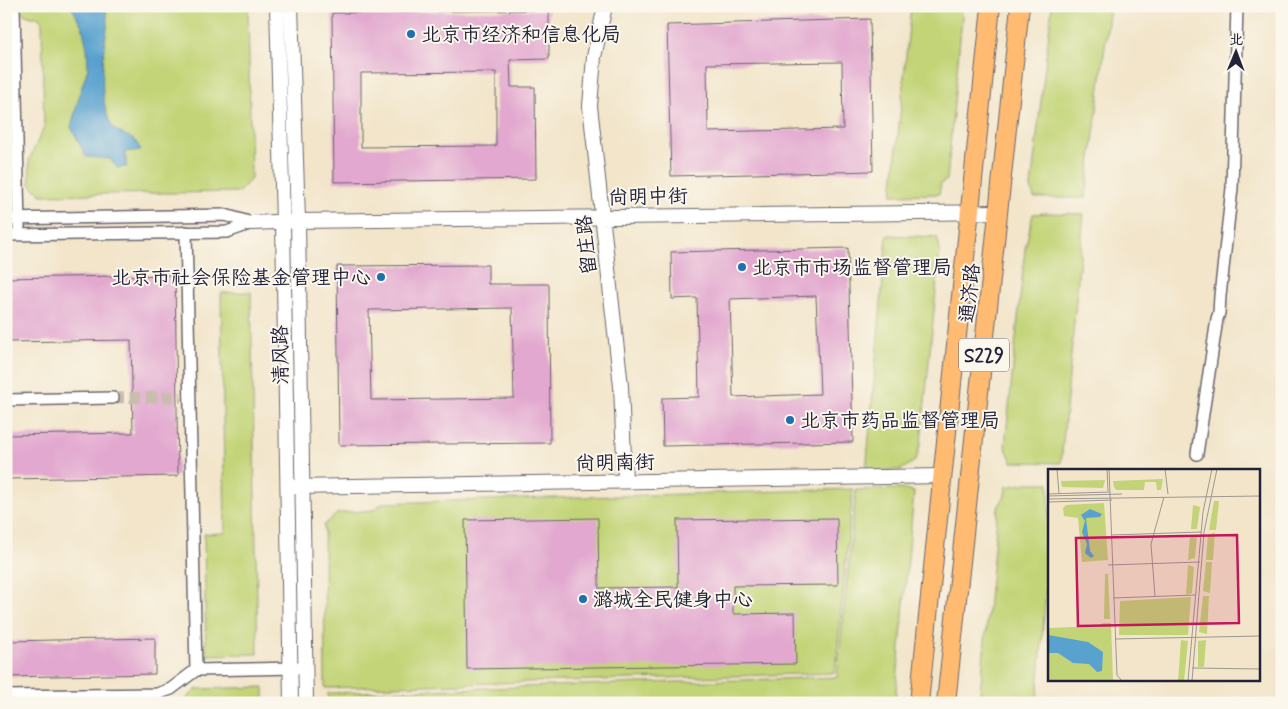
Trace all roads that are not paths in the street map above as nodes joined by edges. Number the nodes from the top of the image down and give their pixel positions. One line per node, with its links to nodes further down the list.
1 (14, 6): 12 (street)
2 (277, 6): 14 (street, 清风路)
3 (291, 6): 13 (street, 清风路)
4 (605, 6): 10 (street, 留庄路)
5 (991, 6): 9 (main road, 通济路 / S229)
6 (1020, 6): 8 (main road, 通济路 / S229)
7 (1237, 6): 21 (street)
8 (999, 212): 9 (street, 尚明中街); 33 (main road, 通济路 / S229)
9 (970, 213): 10 (street, 尚明中街); 22 (main road, 通济路 / S229)
10 (603, 217): 13 (street, 尚明中街); 23 (street, 留庄路)
11 (6, 219): 12 (street)
12 (19, 219): 15 (street); 18 (street)
13 (298, 221): 14 (street, 尚明中街); 25 (street, 清风路)
14 (283, 222): 15 (street, 尚明中街); 24 (street, 清风路)
15 (252, 223): 16 (street)
16 (186, 232): 18 (street); 28 (street)
17 (6, 235): 18 (street)
18 (20, 235)
19 (113, 398): 20 (street)
20 (6, 400)
21 (1197, 454)
22 (943, 476): 23 (street, 尚明南街); 32 (main road, 通济路 / S229)
23 (625, 481): 25 (street, 尚明南街)
24 (288, 487): 25 (street, 尚明南街); 26 (street, 清风路)
25 (302, 487): 27 (street, 清风路)
26 (291, 668): 27 (street); 28 (street); 30 (street, 清风路)
27 (305, 668): 31 (street, 清风路)
28 (196, 670): 29 (street)
29 (6, 696)
30 (291, 703)
31 (306, 703)
32 (919, 703)
33 (946, 703)

